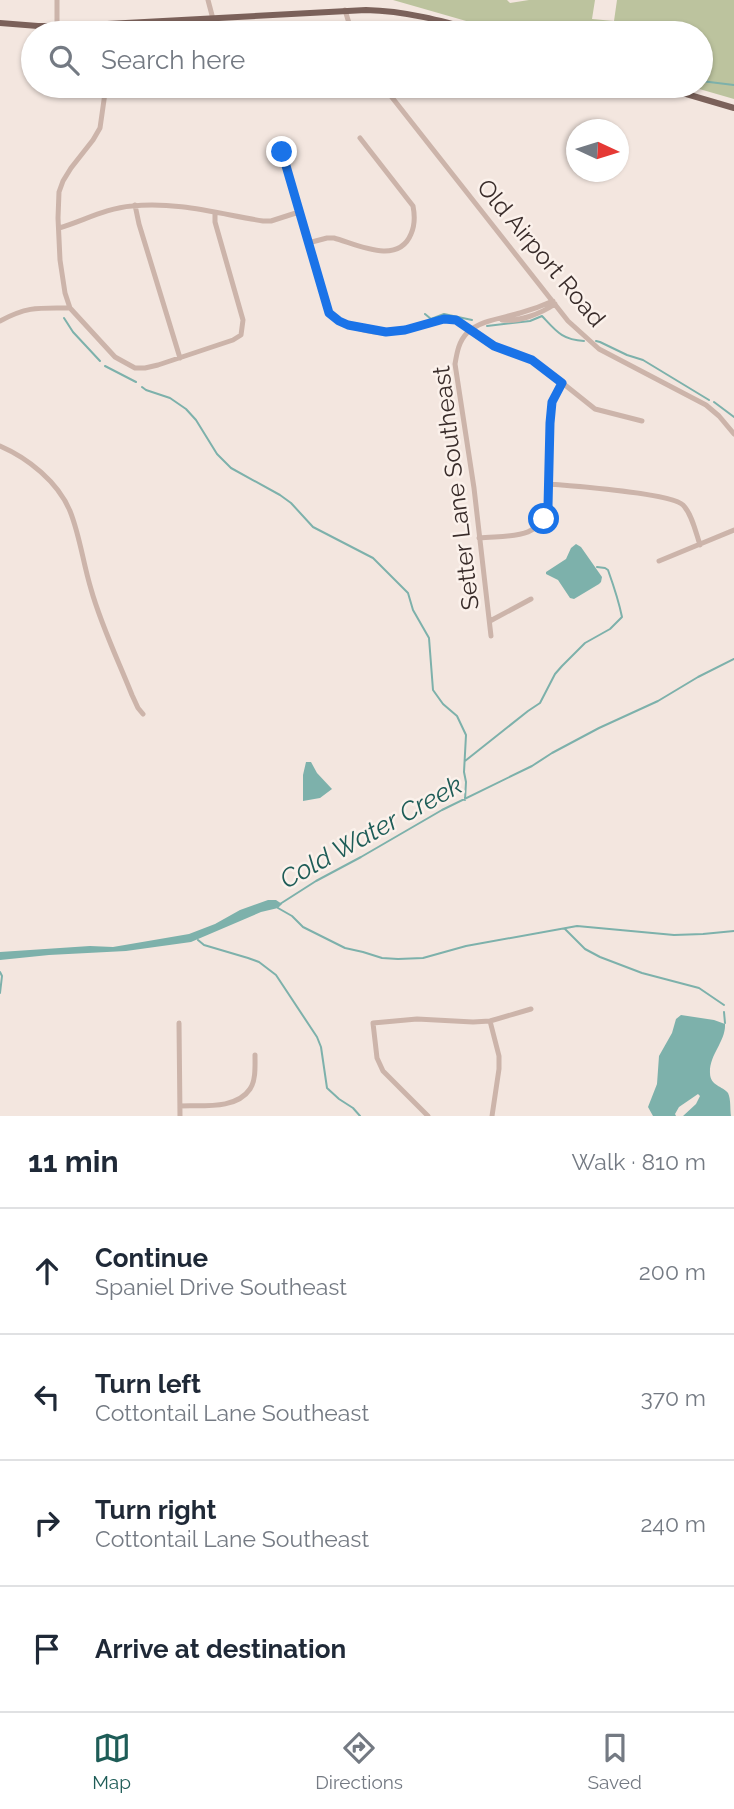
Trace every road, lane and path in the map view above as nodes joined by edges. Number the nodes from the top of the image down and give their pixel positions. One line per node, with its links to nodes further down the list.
1 (57, 0): 6 (street)
2 (208, 0): 5 (street)
3 (346, 0): 4 (main road)
4 (345, 10): 5 (main road); 8 (street); 9 (main road)
5 (213, 19): 7 (main road)
6 (57, 21)
7 (172, 21)
8 (348, 21)
9 (442, 21)
10 (0, 23): 11 (main road)
11 (21, 24)
12 (104, 98): 21 (street)
13 (392, 98): 23 (street, Old Airport Road)
14 (700, 98): 15 (main road)
15 (734, 108)
16 (360, 138): 22 (street)
17 (282, 152): 19 (street)
18 (135, 205): 20 (street); 21 (street); 27 (street)
19 (299, 212): 20 (street); 22 (street)
20 (215, 213): 27 (street)
21 (58, 228): 24 (street)
22 (308, 243): 26 (street)
23 (554, 303): 26 (street); 30 (street, Old Airport Road)
24 (71, 308): 25 (street); 27 (street)
25 (0, 321)
26 (471, 329): 28 (street); 34 (street, Setter Lane Southeast)
27 (180, 358)
28 (562, 383): 29 (street); 32 (street)
29 (642, 421)
30 (734, 434)
31 (0, 446): 40 (street)
32 (549, 484): 34 (street); 35 (street)
33 (734, 530): 35 (street)
34 (480, 538): 38 (street, Setter Lane Southeast)
35 (701, 545): 36 (street)
36 (659, 561)
37 (531, 599): 38 (street)
38 (489, 621): 39 (street, Setter Lane Southeast)
39 (491, 636)
40 (143, 714)
41 (531, 1009): 42 (street)
42 (490, 1021): 47 (street); 48 (street)
43 (179, 1023): 45 (street)
44 (255, 1055): 45 (street)
45 (180, 1106): 46 (street)
46 (180, 1116)
47 (428, 1116)
48 (492, 1116)

